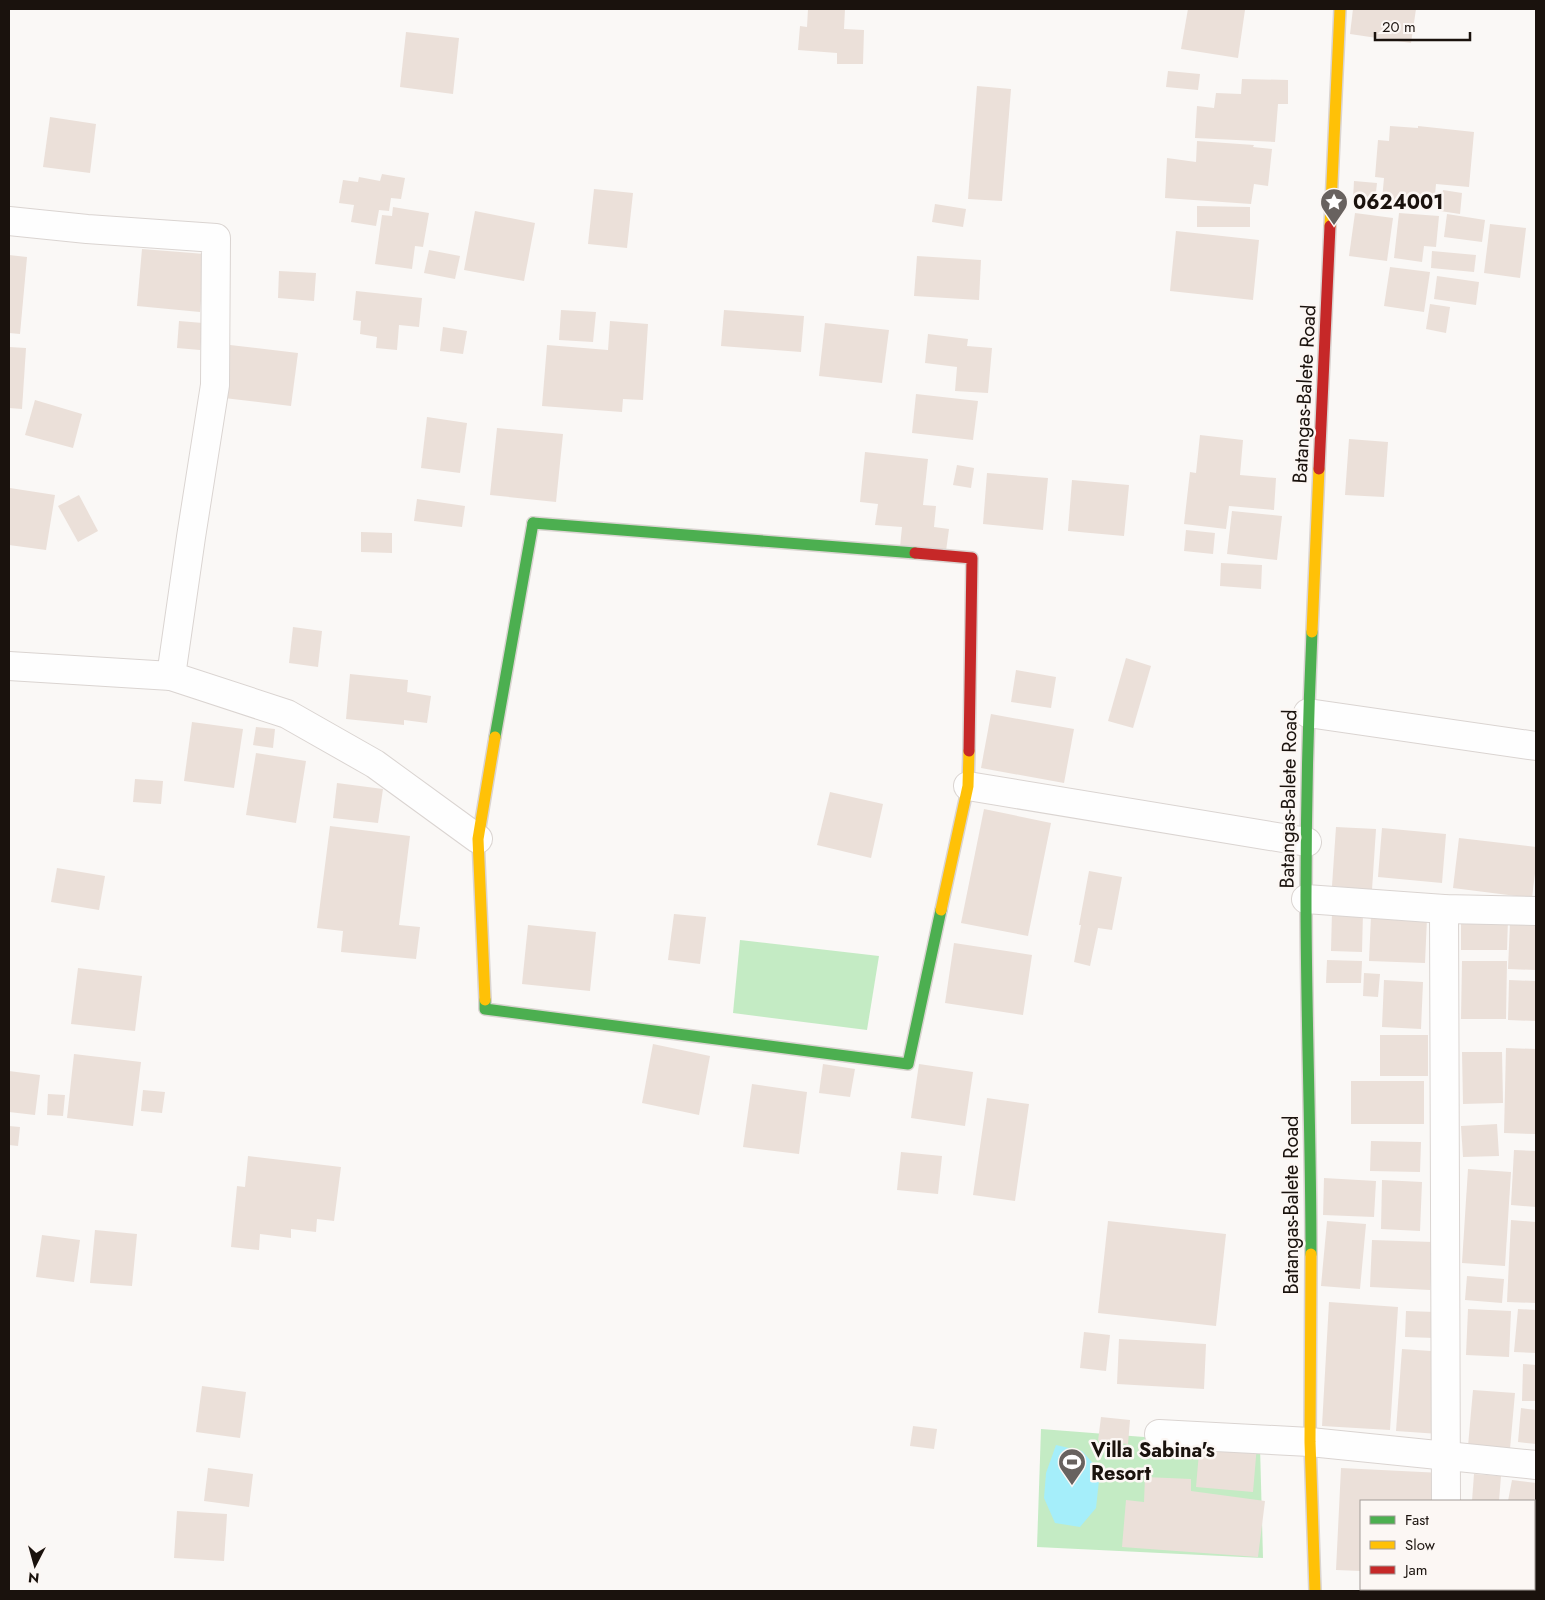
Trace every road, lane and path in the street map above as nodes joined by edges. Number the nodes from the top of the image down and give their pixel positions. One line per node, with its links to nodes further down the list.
1 (1340, 9): 5 (street, Batangas-Balete Road)
2 (9, 221): 4 (street)
3 (9, 666): 4 (street)
4 (171, 676): 8 (street)
5 (1308, 713): 6 (street); 9 (street, Batangas-Balete Road)
6 (1536, 746)
7 (968, 786): 8 (street); 8 (street); 9 (street)
8 (478, 839)
9 (1307, 842): 10 (street, Batangas-Balete Road)
10 (1306, 899): 11 (street); 14 (street, Batangas-Balete Road)
11 (1444, 909): 12 (street); 15 (street)
12 (1536, 911)
13 (1159, 1434): 14 (street)
14 (1310, 1442): 15 (street); 19 (street, Batangas-Balete Road)
15 (1446, 1456): 16 (street); 17 (street)
16 (1536, 1465)
17 (1446, 1500)
18 (1448, 1590): 20 (street)
19 (1315, 1591)
20 (1468, 1591)

